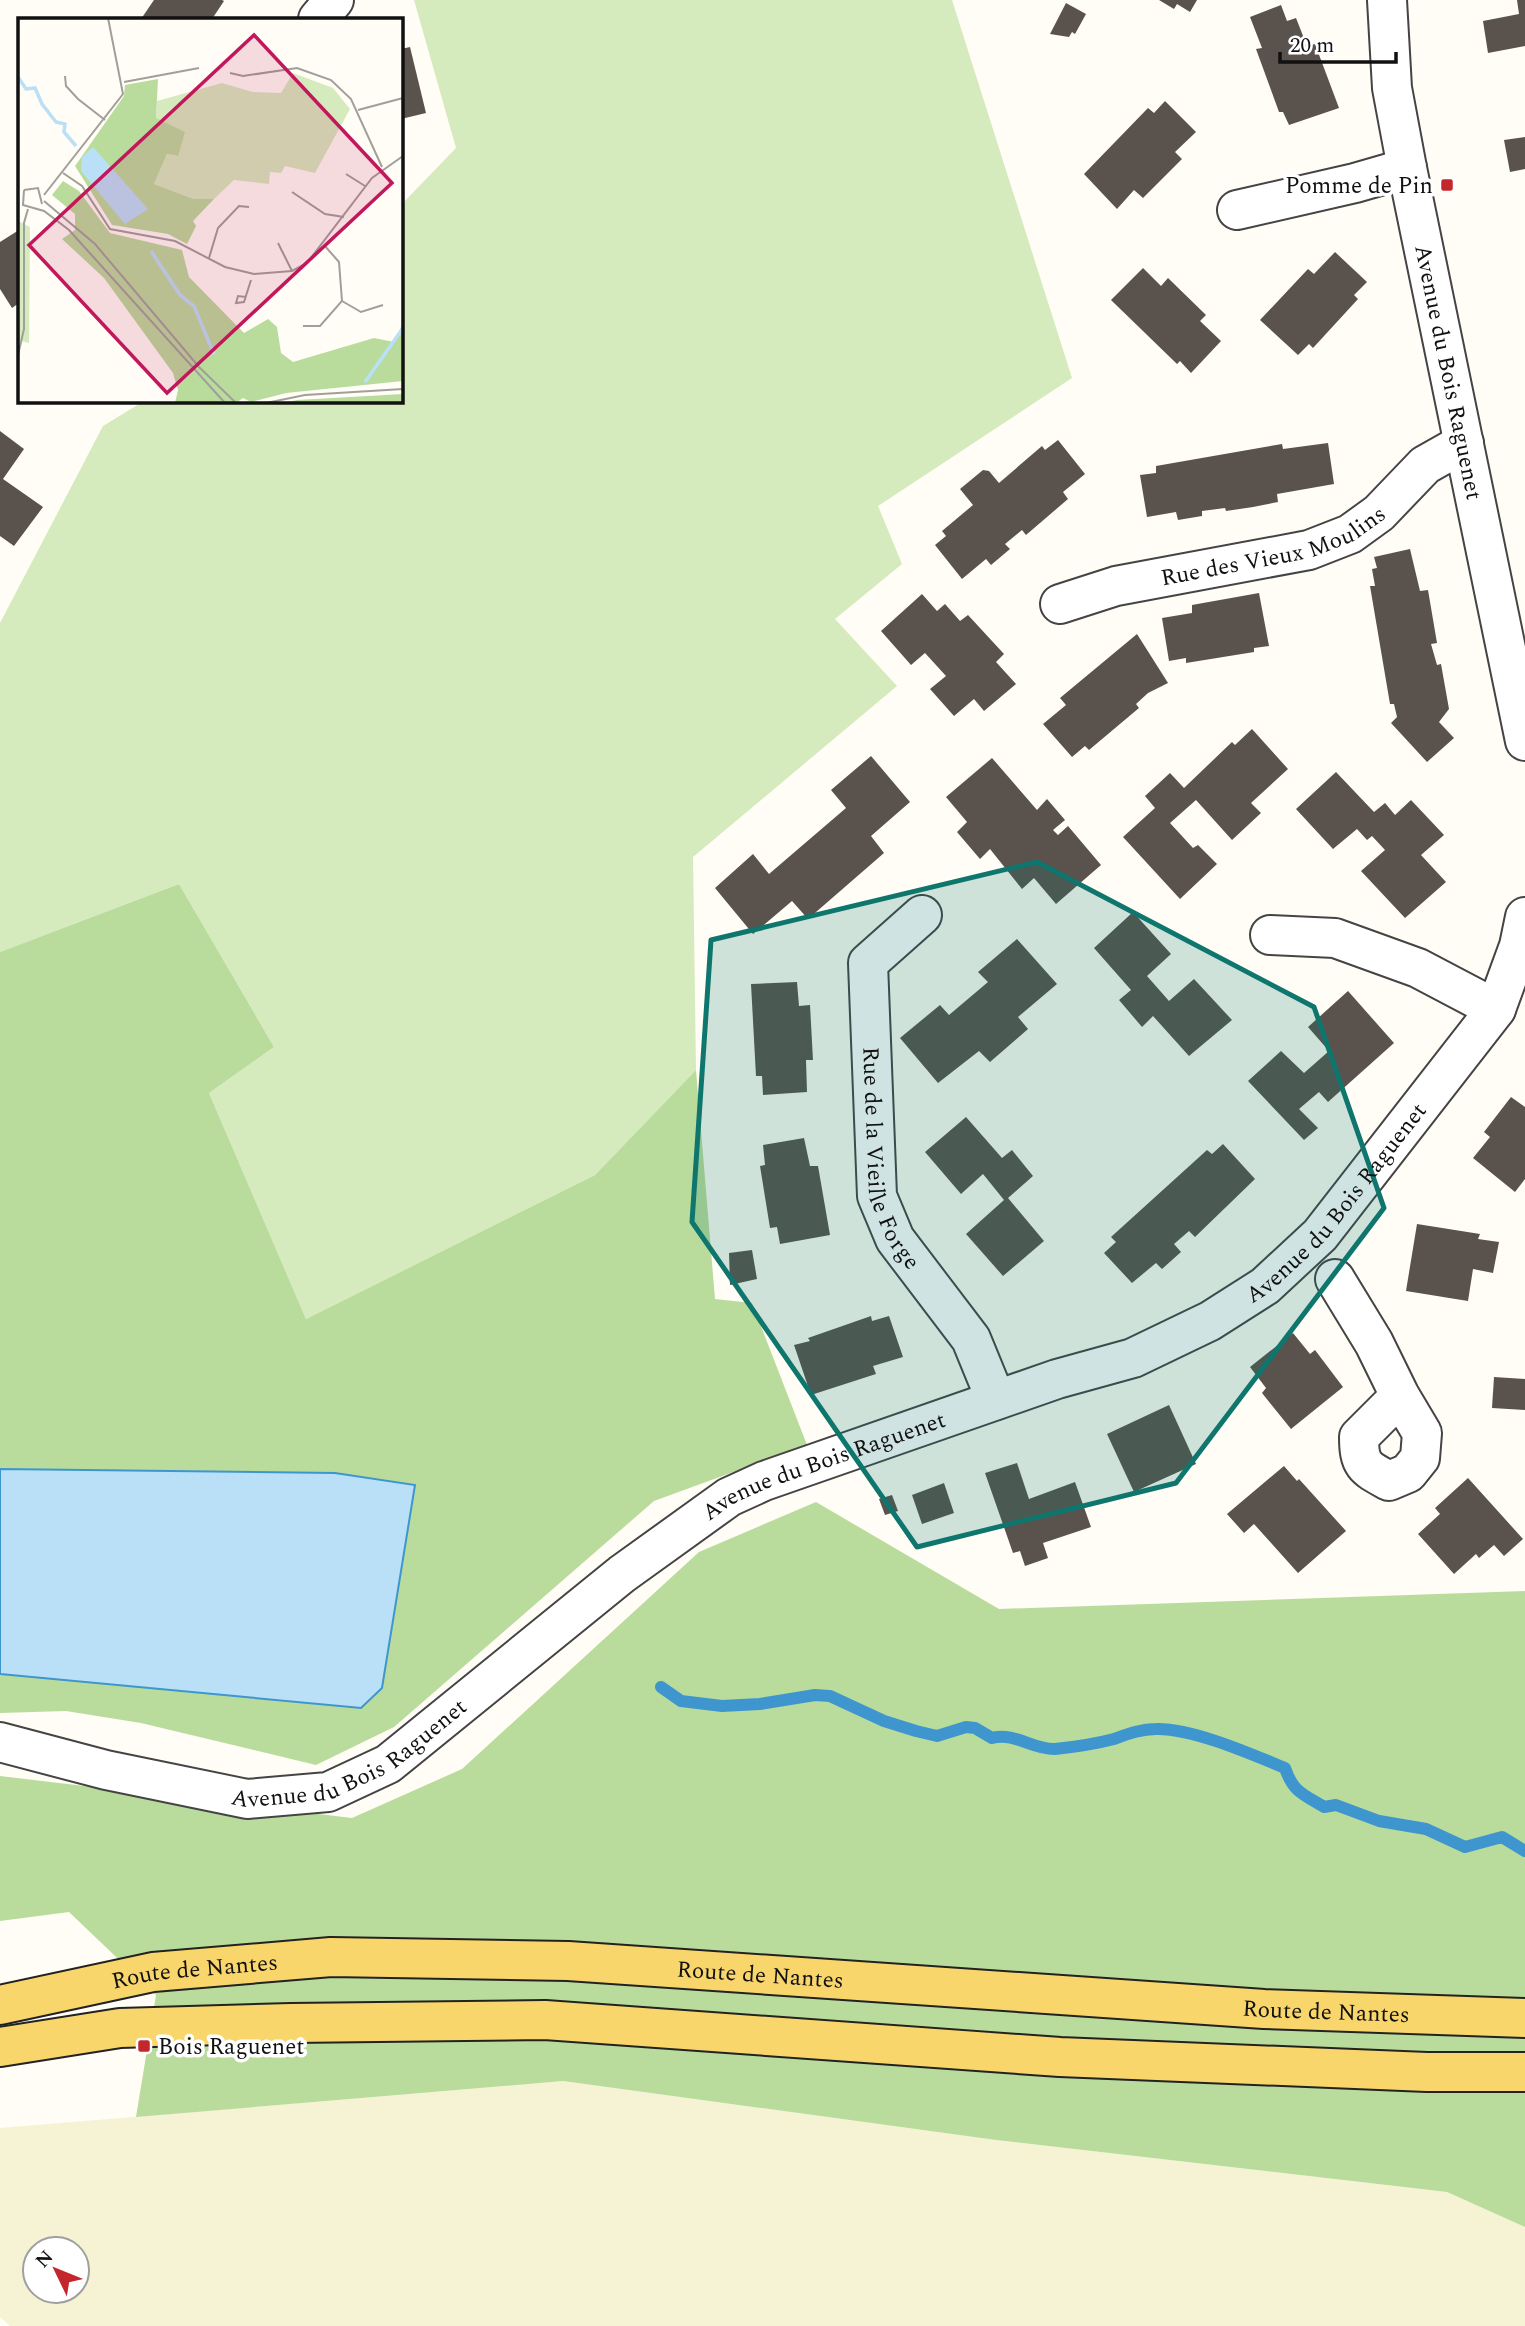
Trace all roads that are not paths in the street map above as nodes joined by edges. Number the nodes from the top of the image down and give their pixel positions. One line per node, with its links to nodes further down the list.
1 (334, 0): 3 (street)
2 (1387, 0): 4 (street, Avenue du Bois Raguenet)
3 (319, 18)
4 (1407, 168): 5 (street); 6 (street, Avenue du Bois Raguenet)
5 (1237, 210)
6 (1464, 443): 7 (street, Rue des Vieux Moulins); 8 (street, Avenue du Bois Raguenet)
7 (1060, 604)
8 (1521, 697): 9 (street, Avenue du Bois Raguenet)
9 (1525, 741)
10 (922, 915): 16 (street, Rue de la Vieille Forge)
11 (1525, 917): 13 (street, Avenue du Bois Raguenet)
12 (1270, 935): 13 (street)
13 (1496, 1009): 16 (street, Avenue du Bois Raguenet)
14 (1335, 1279): 15 (street)
15 (1400, 1396)
16 (996, 1400): 17 (street, Avenue du Bois Raguenet)
17 (0, 1742)
18 (0, 2005): 19 (main road, Route de Nantes)
19 (1525, 2018)
20 (0, 2047): 21 (main road, Route de Nantes)
21 (1525, 2071)

